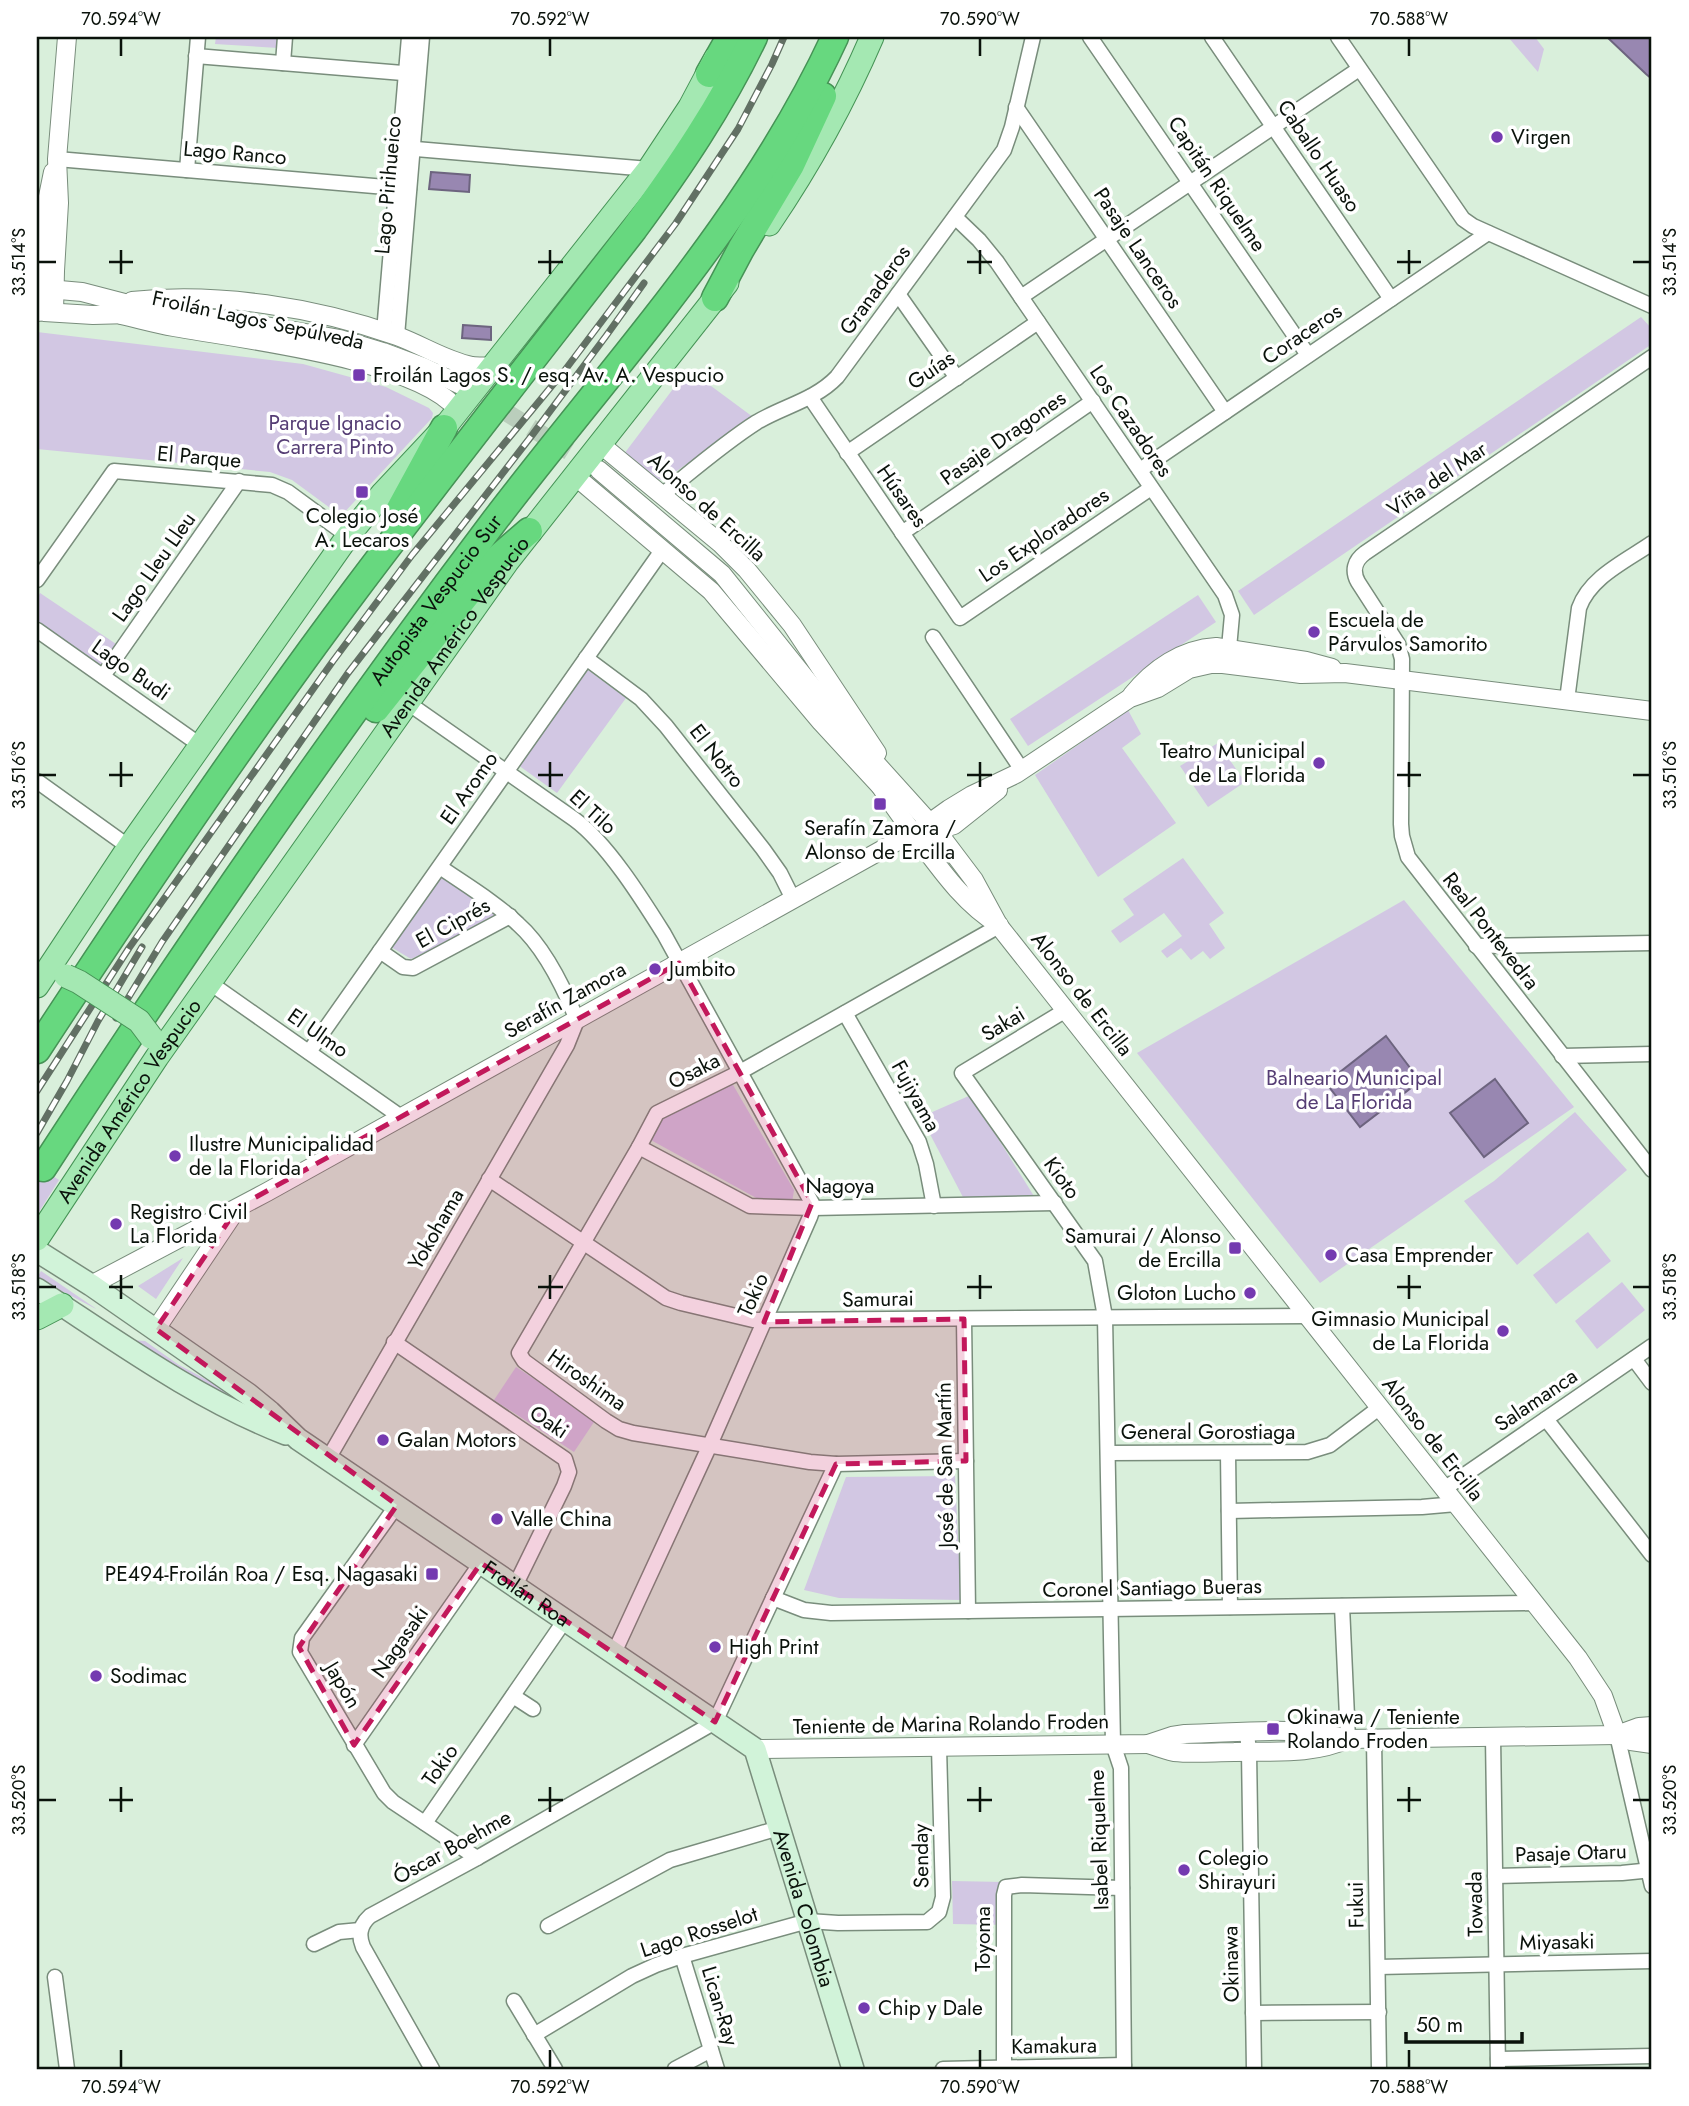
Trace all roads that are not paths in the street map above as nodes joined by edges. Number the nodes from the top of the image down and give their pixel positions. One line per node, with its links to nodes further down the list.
1 (67, 37): 24 (street)
2 (198, 37): 16 (street)
3 (285, 37): 17 (street)
4 (409, 37): 19 (street, Lago Pirihueico)
5 (422, 37): 19 (street, Lago Pirihueico)
6 (724, 37): 20 (main road)
7 (730, 37): 20 (highway)
8 (754, 37): 65 (highway)
9 (835, 37): 79 (highway, Autopista Vespucio Sur)
10 (843, 37): 35 (highway)
11 (872, 37): 35 (main road, Avenida Américo Vespucio)
12 (1033, 37): 21 (street, Granaderos)
13 (1090, 37): 27 (street, Capitán Riquelme)
14 (1212, 37): 22 (street, Caballo Huaso)
15 (1338, 37): 18 (street)
16 (196, 56): 17 (street); 26 (street)
17 (284, 63): 19 (street)
18 (1359, 69): 22 (street); 30 (street)
19 (412, 74): 23 (street, Lago Pirihueico)
20 (709, 74): 25 (main road)
21 (1016, 107): 29 (street, Granaderos); 31 (street, Pasaje Lanceros)
22 (1274, 127): 27 (street); 36 (street, Caballo Huaso)
23 (406, 148): 25 (street); 28 (street, Lago Pirihueico)
24 (57, 159): 26 (street, Lago Ranco); 32 (street)
25 (649, 169): 44 (main road)
26 (187, 170): 28 (street, Lago Ranco)
27 (1191, 182): 31 (street); 42 (street, Capitán Riquelme)
28 (403, 188): 41 (street, Lago Pirihueico)
29 (955, 218): 33 (street, Granaderos); 34 (street, Los Cazadores)
30 (1488, 233): 36 (street, Coraceros); 37 (street)
31 (1107, 239): 34 (street); 49 (street, Pasaje Lanceros)
32 (43, 289): 38 (street, Froilán Lagos Sepúlveda); 39 (street)
33 (898, 294): 45 (street); 47 (street, Granaderos)
34 (1021, 297): 40 (street, Los Cazadores)
35 (715, 299): 51 (main road, Avenida Américo Vespucio)
36 (1391, 299): 42 (street, Coraceros)
37 (1652, 306)
38 (122, 308): 39 (street, Froilán Lagos Sepúlveda); 41 (street, Froilán Lagos Sepúlveda); 46 (street, Froilán Lagos Sepúlveda); 50 (street, Froilán Lagos Sepúlveda)
39 (43, 312)
40 (1038, 322): 45 (street, Guías); 48 (street, Los Cazadores)
41 (391, 334): 44 (street, Froilán Lagos Sepúlveda)
42 (1308, 355): 49 (street, Coraceros)
43 (1652, 357): 72 (street, Viña del Mar)
44 (494, 367): 50 (main road)
45 (957, 378): 52 (street, Guías)
46 (461, 385)
47 (810, 397): 52 (street, Húsares); 58 (street, Granaderos)
48 (1093, 401): 54 (street, Los Cazadores); 60 (street, Pasaje Dragones)
49 (1225, 412): 54 (street, Coraceros)
50 (451, 419): 61 (main road); 65 (highway)
51 (600, 443): 55 (main road, Avenida Américo Vespucio); 58 (street, Alonso de Ercilla)
52 (847, 453): 60 (street, Húsares)
53 (599, 470): 81 (street, Alonso de Ercilla)
54 (1140, 470): 57 (street, Los Cazadores)
55 (575, 476): 59 (main road, Avenida Américo Vespucio); 63 (street, Alonso de Ercilla)
56 (239, 481): 61 (street, El Parque); 64 (street, El Parque); 71 (street, Lago Lleu Lleu)
57 (1152, 488): 66 (street, Los Exploradores); 69 (street, Los Cazadores)
58 (662, 495): 81 (street, Alonso de Ercilla)
59 (529, 531): 74 (main road, Avenida Américo Vespucio); 79 (highway)
60 (902, 533): 66 (street, Húsares)
61 (348, 536): 76 (main road)
62 (1652, 543): 73 (street)
63 (663, 549): 70 (street, El Aromo); 81 (street, Alonso de Ercilla)
64 (37, 580)
65 (356, 589): 99 (highway)
66 (960, 618)
67 (37, 630): 71 (street, Lago Budi)
68 (933, 637): 78 (street)
69 (1228, 657): 72 (street, Serafín Zamora); 78 (street, Serafín Zamora)
70 (586, 658): 77 (street, El Aromo); 86 (street, El Notro)
71 (103, 676): 76 (street, Lago Budi)
72 (1403, 680): 73 (street, Serafín Zamora); 90 (street, Real Pontevedra)
73 (1567, 700): 75 (street, Serafín Zamora)
74 (408, 703): 77 (street, El Tilo); 94 (main road, Avenida Américo Vespucio)
75 (1652, 711)
76 (200, 745): 84 (main road)
77 (506, 772): 85 (street, El Aromo); 92 (street, El Tilo)
78 (1019, 772): 82 (street, Serafín Zamora)
79 (305, 779): 108 (highway, Autopista Vespucio Sur)
80 (37, 781): 84 (street)
81 (888, 785): 82 (street, Alonso de Ercilla); 83 (street, Alonso de Ercilla)
82 (934, 827): 83 (street, Serafín Zamora); 88 (street, Alonso de Ercilla)
83 (914, 834): 86 (street, Serafín Zamora); 88 (street, Alonso de Ercilla)
84 (129, 847): 93 (main road)
85 (440, 867): 87 (street, El Ciprés); 91 (street, El Aromo)
86 (793, 899): 92 (street, Serafín Zamora)
87 (510, 916): 91 (street, El Ciprés); 97 (street, El Ciprés)
88 (999, 926): 95 (street, Alonso de Ercilla); 96 (street, Osaka)
89 (1652, 943): 90 (street)
90 (1476, 946): 102 (street, Real Pontevedra)
91 (380, 951): 100 (street, El Aromo)
92 (679, 963): 97 (street, Serafín Zamora); 103 (street)
93 (39, 983): 98 (main road, bridge)
94 (210, 983): 98 (main road, Avenida Américo Vespucio); 100 (street, El Ulmo)
95 (1066, 1010): 104 (street, Sakai); 120 (street, Alonso de Ercilla)
96 (845, 1013): 103 (street, Osaka); 111 (street, Fujiyama)
97 (577, 1020): 105 (street, Serafín Zamora); 109 (street, Yokohama)
98 (154, 1047): 114 (main road, Avenida Américo Vespucio)
99 (37, 1050)
100 (309, 1052): 105 (street, El Ulmo)
101 (1652, 1054): 102 (street)
102 (1562, 1056): 107 (street, Real Pontevedra)
103 (740, 1072): 106 (street, Osaka); 113 (street)
104 (961, 1073): 110 (street, Kioto)
105 (401, 1117): 112 (street, Serafín Zamora)
106 (639, 1147): 113 (street, Nagoya); 115 (street, Osaka)
107 (1650, 1164)
108 (43, 1168)
109 (489, 1179): 115 (street, Samurai); 127 (street, Yokohama)
110 (1055, 1203): 111 (street, Nagoya); 121 (street, Kioto)
111 (934, 1206): 113 (street, Nagoya)
112 (237, 1207): 117 (street, Serafín Zamora); 125 (street, Serafín Zamora)
113 (813, 1208): 124 (street, Tokio)
114 (37, 1239)
115 (583, 1243): 124 (street, Samurai); 130 (street, Osaka)
116 (37, 1251): 117 (main road, Froilán Roa)
117 (91, 1285): 125 (main road, Froilán Roa)
118 (37, 1289): 119 (main road, Froilán Roa)
119 (62, 1305): 122 (main road); 126 (main road, Froilán Roa)
120 (1306, 1315): 121 (street, Samurai); 132 (street, Alonso de Ercilla)
121 (1105, 1317): 123 (street, Samurai); 136 (street, Isabel Riquelme)
122 (37, 1318)
123 (964, 1319): 124 (street, Samurai); 139 (street, José de San Martín)
124 (764, 1321): 135 (street, Tokio)
125 (156, 1329): 126 (main road); 134 (main road, Froilán Roa)
126 (107, 1334): 134 (main road, Froilán Roa)
127 (394, 1342): 138 (street, Yokohama); 147 (street, Oaki)
128 (1652, 1346): 129 (street, Salamanca)
129 (1634, 1359): 131 (street); 133 (street, Salamanca)
130 (524, 1361): 135 (street, Hiroshima)
131 (1652, 1382)
132 (1379, 1408): 137 (street, General Gorostiaga); 141 (street, Alonso de Ercilla)
133 (1546, 1419): 141 (street, Salamanca); 145 (street)
134 (299, 1438): 138 (main road, Froilán Roa)
135 (709, 1447): 140 (street, Hiroshima); 155 (street, Tokio)
136 (1108, 1453): 137 (street, General Gorostiaga); 152 (street, Isabel Riquelme)
137 (1228, 1453): 144 (street)
138 (328, 1459): 143 (main road, Froilán Roa)
139 (966, 1461): 140 (street, Hiroshima); 153 (street, José de San Martín)
140 (836, 1464): 148 (street)
141 (1444, 1489): 142 (street, Alonso de Ercilla)
142 (1456, 1504): 144 (street); 149 (street, Alonso de Ercilla)
143 (397, 1505): 146 (main road, Froilán Roa); 168 (street, Japón)
144 (1229, 1511): 151 (street)
145 (1652, 1555)
146 (481, 1563): 147 (main road, Froilán Roa); 168 (street, Nagasaki)
147 (515, 1586): 154 (main road, Froilán Roa)
148 (773, 1598): 153 (street, Coronel Santiago Bueras); 158 (street)
149 (1534, 1603): 150 (street, Coronel Santiago Bueras); 161 (street, Alonso de Ercilla)
150 (1342, 1606): 151 (street, Coronel Santiago Bueras); 163 (street)
151 (1230, 1607): 152 (street, Coronel Santiago Bueras)
152 (1111, 1609): 153 (street, Coronel Santiago Bueras); 165 (street, Isabel Riquelme)
153 (968, 1611)
154 (565, 1620): 155 (main road, Froilán Roa); 156 (street, Tokio)
155 (614, 1653): 158 (main road, Froilán Roa)
156 (513, 1696): 157 (street); 172 (street, Tokio)
157 (533, 1709)
158 (715, 1722): 170 (main road, Froilán Roa); 174 (street, Óscar Boehme)
159 (1652, 1726): 161 (street, Teniente de Marina Rolando Froden)
160 (1247, 1733): 163 (street, Teniente de Marina Rolando Froden); 166 (street, Teniente de Marina Rolando Froden); 171 (street, Okinawa)
161 (1617, 1735): 162 (street, Teniente de Marina Rolando Froden); 167 (street, Teniente de Marina Rolando Froden); 175 (street, Alonso de Ercilla)
162 (1493, 1737): 164 (street, Teniente de Marina Rolando Froden); 176 (street, Towada)
163 (1348, 1739): 164 (street, Teniente de Marina Rolando Froden); 171 (street, Teniente de Marina Rolando Froden)
164 (1374, 1739): 186 (street, Fukui)
165 (1114, 1744): 166 (street, Teniente de Marina Rolando Froden); 169 (street, Teniente de Marina Rolando Froden); 178 (street, Isabel Riquelme)
166 (1148, 1744): 171 (street, Teniente de Marina Rolando Froden)
167 (1652, 1744)
168 (354, 1745): 172 (street, Japón)
169 (939, 1746): 170 (street, Teniente de Marina Rolando Froden); 179 (street, Senday)
170 (755, 1749): 173 (main road, Avenida Colombia)
171 (1249, 1752): 190 (street, Okinawa)
172 (425, 1823): 174 (street, Japón)
173 (779, 1828): 179 (main road, Avenida Colombia); 180 (street)
174 (477, 1858): 181 (street, Óscar Boehme)
175 (1650, 1870): 176 (street, Pasaje Otaru); 177 (street, Alonso de Ercilla)
176 (1495, 1876): 185 (street, Towada)
177 (1652, 1886)
178 (1122, 1888): 195 (street, Isabel Riquelme); 196 (street, Toyoma)
179 (808, 1921): 183 (street, Lago Rosselot); 202 (main road, Avenida Colombia)
180 (548, 1926)
181 (360, 1930): 182 (street, Óscar Boehme); 198 (street)
182 (314, 1944)
183 (682, 1956): 191 (street, Lago Rosselot); 192 (street, Lican-Ray)
184 (1652, 1961): 185 (street, Miyasaki)
185 (1497, 1965): 186 (street, Miyasaki); 194 (street, Towada)
186 (1378, 1967): 189 (street, Fukui)
187 (55, 1977): 197 (street)
188 (514, 2001): 191 (street)
189 (1378, 2012): 190 (street); 205 (street, Fukui)
190 (1253, 2013): 204 (street, Okinawa)
191 (534, 2035): 199 (street)
192 (711, 2050): 200 (street); 201 (street, Lican-Ray)
193 (1652, 2056): 194 (street)
194 (1498, 2064)
195 (1124, 2067): 196 (street, Kamakura)
196 (1004, 2068): 203 (street, Kamakura)
197 (67, 2069)
198 (432, 2069)
199 (555, 2069)
200 (675, 2069)
201 (717, 2069)
202 (853, 2069)
203 (943, 2069)
204 (1254, 2069)
205 (1379, 2069)

